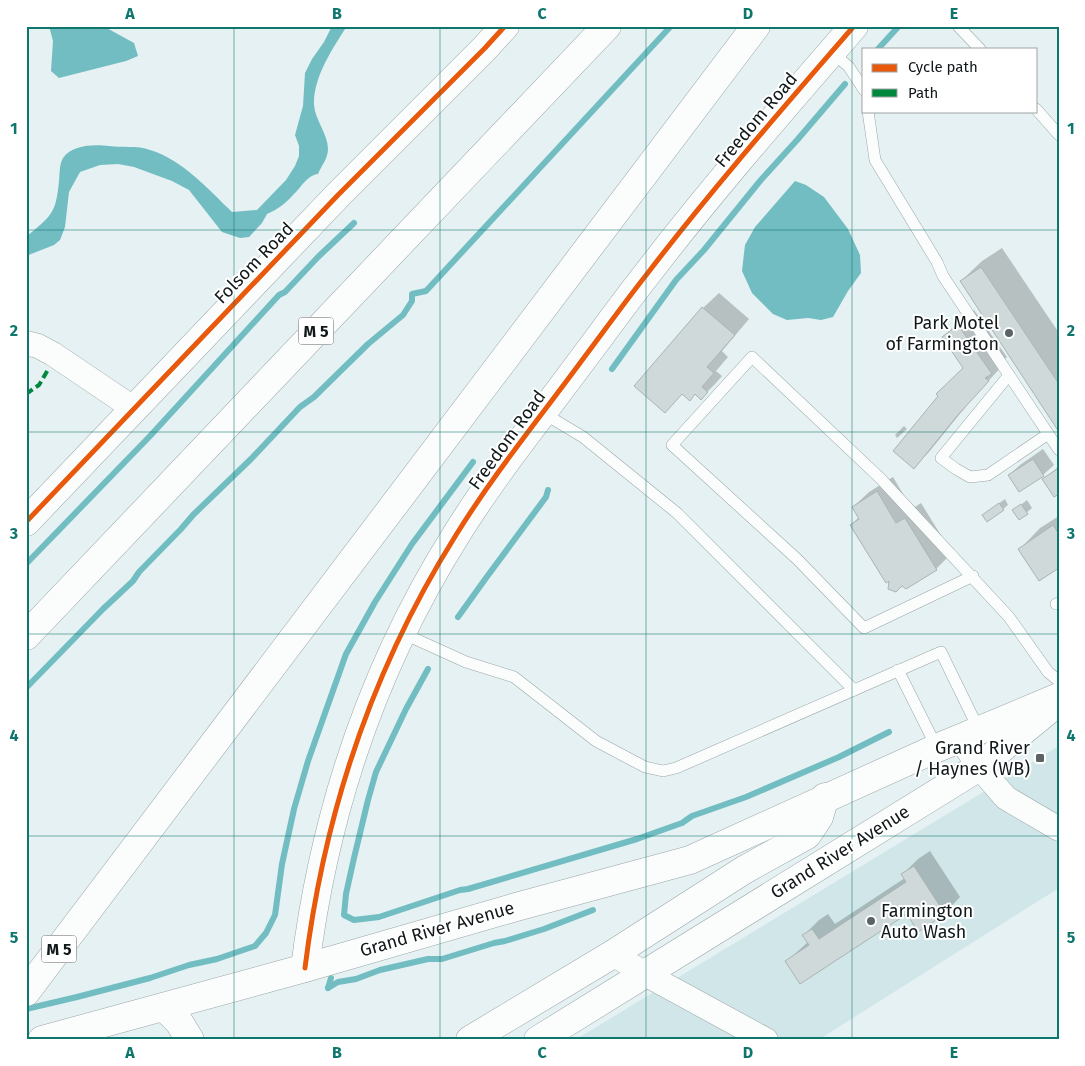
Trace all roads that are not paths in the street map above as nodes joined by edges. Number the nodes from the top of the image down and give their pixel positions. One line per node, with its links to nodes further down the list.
1 (505, 26): 14 (main road, Folsom Road)
2 (607, 26): 21 (main road, M 5)
3 (756, 26): 34 (main road, M 5)
4 (854, 26): 7 (main road, Freedom Road)
5 (958, 26): 6 (lane)
6 (979, 48)
7 (832, 52): 8 (lane); 15 (main road, Freedom Road)
8 (862, 87)
9 (1038, 111): 11 (lane)
10 (868, 112): 13 (lane)
11 (1059, 135)
12 (26, 343): 14 (street)
13 (1009, 374): 16 (lane); 16 (lane)
14 (133, 408): 18 (main road, Folsom Road)
15 (543, 413): 20 (main road, Freedom Road); 24 (lane)
16 (1048, 434): 17 (lane)
17 (1059, 450)
18 (26, 522)
19 (973, 576): 19 (lane); 23 (lane)
20 (402, 633): 24 (lane); 32 (main road, Freedom Road)
21 (26, 636)
22 (898, 670): 24 (lane); 27 (lane); 27 (lane)
23 (1059, 681)
24 (854, 690)
25 (1059, 697): 27 (main road, Grand River Avenue)
26 (1059, 702): 28 (main road, Grand River Avenue)
27 (959, 738): 28 (street); 29 (main road, Grand River Avenue)
28 (979, 767): 30 (street); 33 (main road, Grand River Avenue)
29 (825, 797): 31 (main road, Grand River Avenue); 32 (main road, Grand River Avenue)
30 (1059, 829)
31 (613, 954): 33 (street); 39 (main road, Grand River Avenue)
32 (305, 968): 35 (main road, Grand River Avenue)
33 (645, 974): 36 (street); 40 (main road, Grand River Avenue)
34 (26, 992)
35 (164, 1006): 37 (main road, Grand River Avenue); 38 (main road)
36 (755, 1037)
37 (42, 1040)
38 (190, 1040)
39 (470, 1040)
40 (538, 1040)

